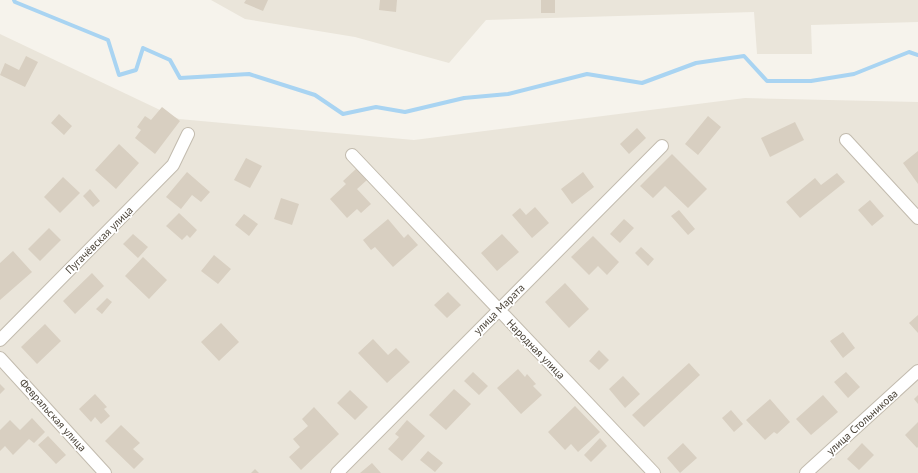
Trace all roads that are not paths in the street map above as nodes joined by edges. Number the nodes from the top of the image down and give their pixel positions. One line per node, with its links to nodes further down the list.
1 (188, 134): 7 (street, Пугачёвская улица)
2 (846, 140): 5 (street)
3 (662, 146): 6 (street, улица Марата)
4 (352, 156): 6 (street, Народная улица)
5 (918, 218)
6 (498, 310): 11 (street, улица Марата); 12 (street, Народная улица)
7 (0, 340)
8 (0, 358): 10 (street, Февральская улица)
9 (918, 371): 13 (street, улица Стольникова)
10 (105, 473)
11 (337, 473)
12 (654, 473)
13 (806, 473)

